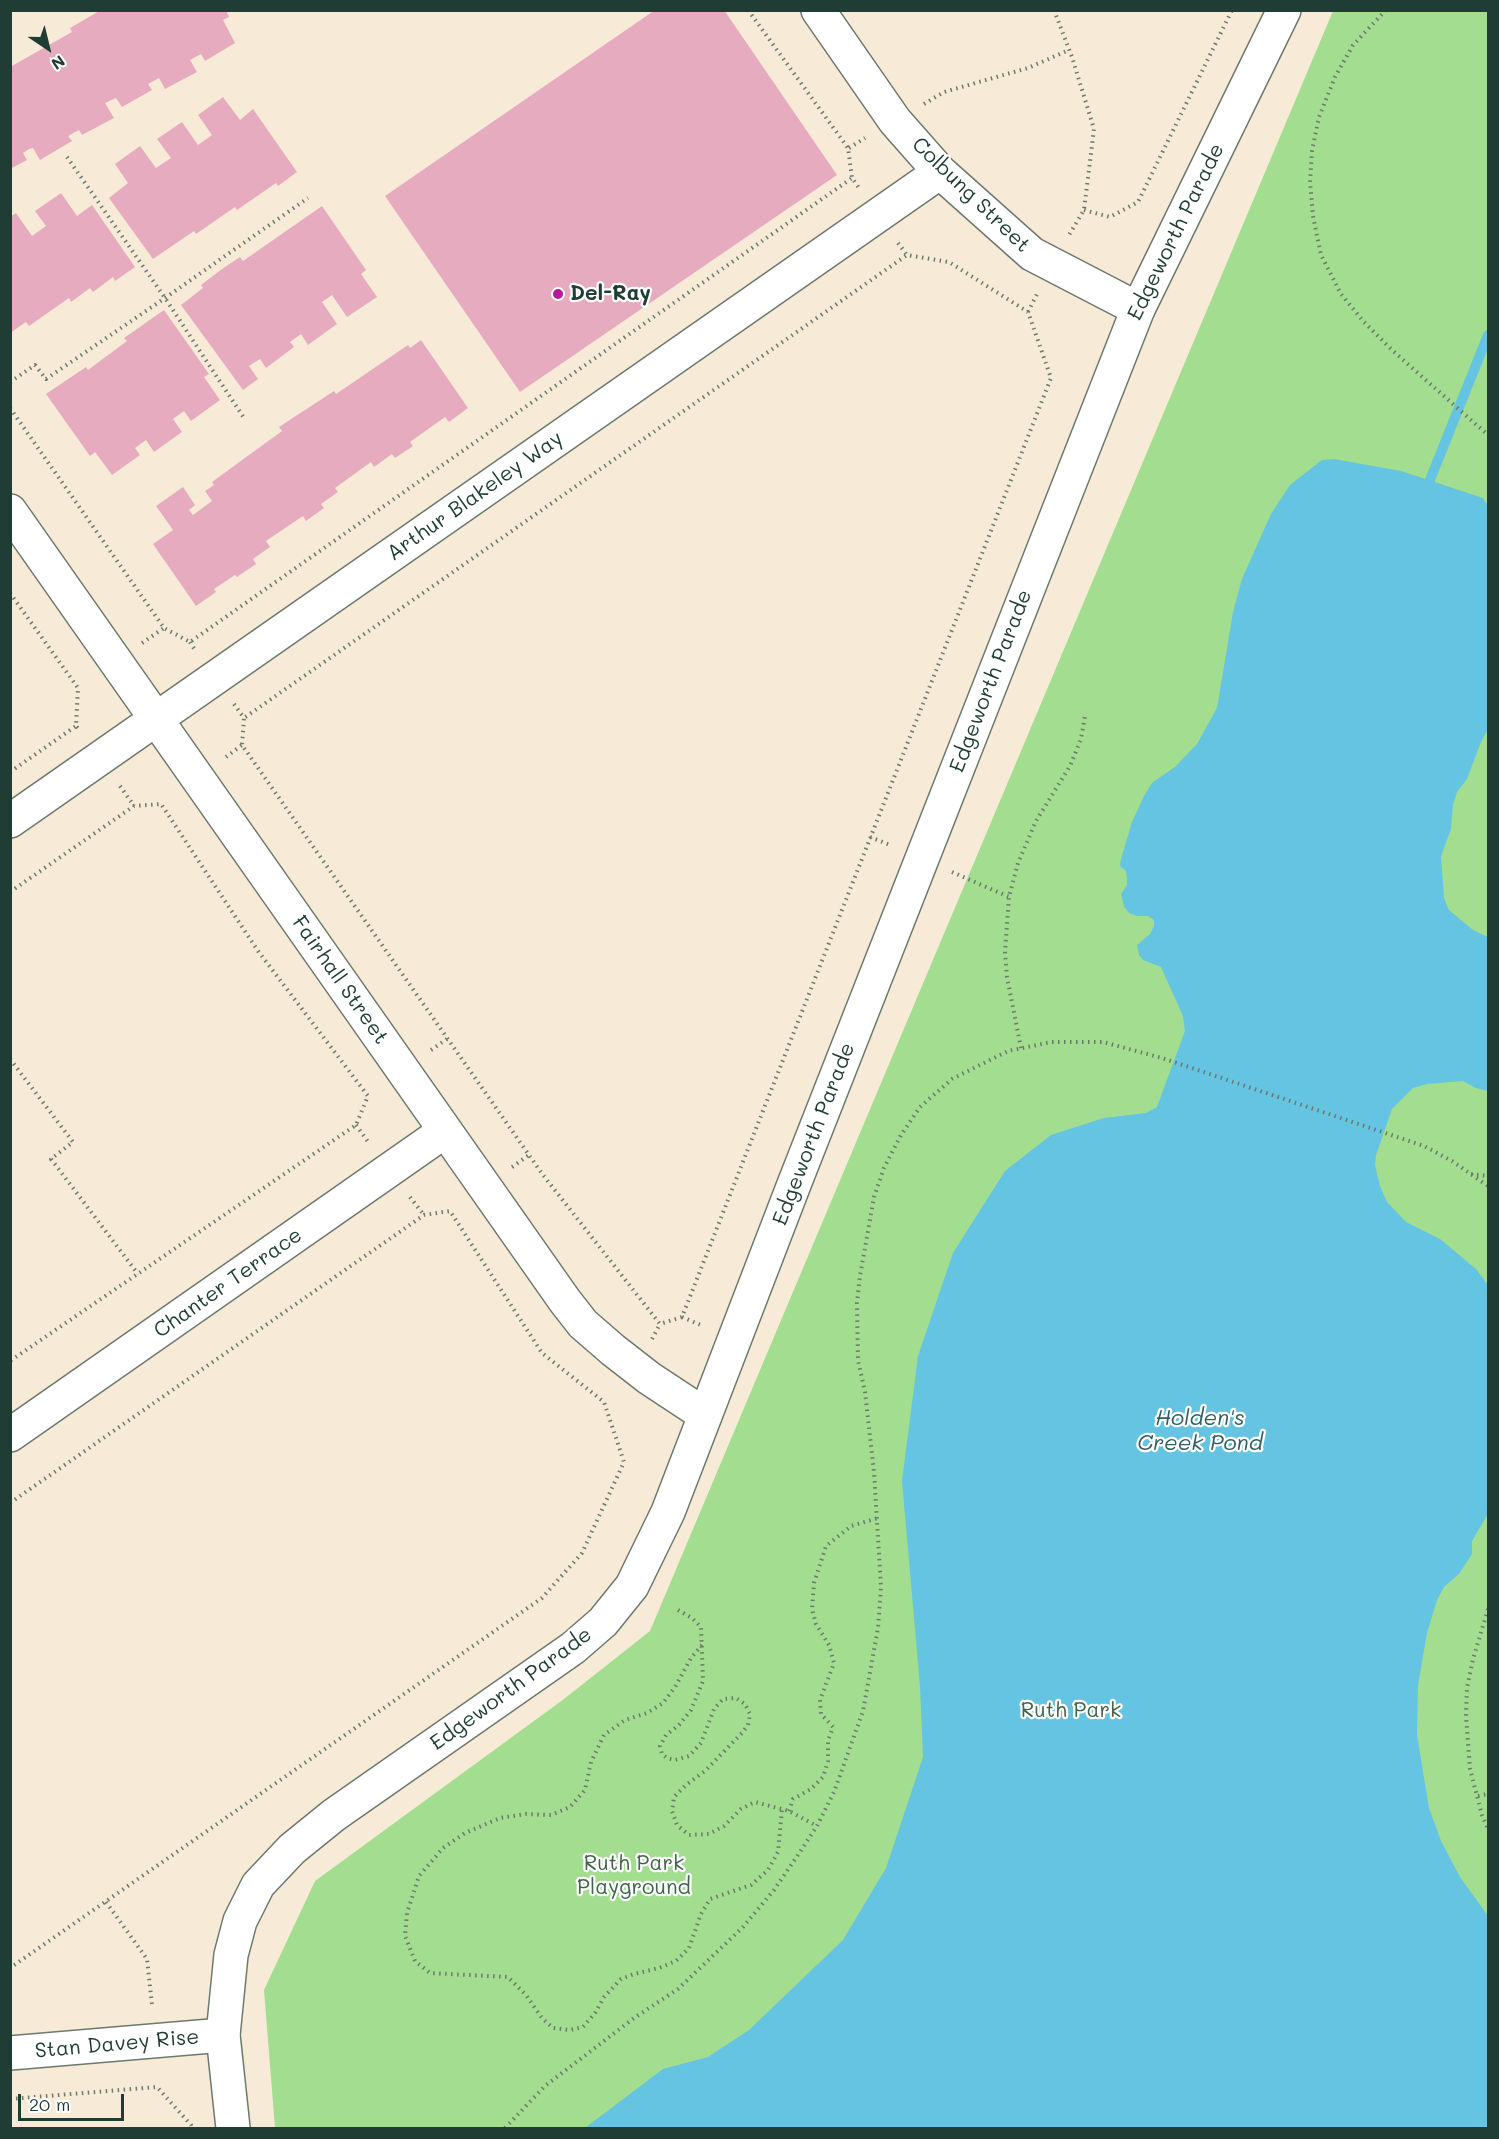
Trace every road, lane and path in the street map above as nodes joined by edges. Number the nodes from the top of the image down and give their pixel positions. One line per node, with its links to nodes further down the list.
1 (748, 10): 18 (path)
2 (818, 10): 10 (street, Colbung Street)
3 (1054, 10): 7 (path)
4 (1232, 10): 12 (path)
5 (1284, 10): 15 (street, Edgeworth Parade)
6 (1386, 10): 20 (path)
7 (1069, 50): 8 (path); 12 (path)
8 (944, 92)
9 (67, 157): 14 (path)
10 (940, 172): 13 (street, Colbung Street); 24 (street, Arthur Blakeley Way)
11 (308, 198): 14 (path)
12 (1084, 210): 13 (path)
13 (1052, 264): 15 (street, Colbung Street); 16 (path)
14 (165, 298): 17 (path); 19 (path)
15 (1138, 309): 36 (street, Edgeworth Parade)
16 (1028, 312): 16 (path)
17 (10, 382)
18 (10, 408)
19 (244, 418)
20 (1488, 435)
21 (10, 511): 24 (street, Fairhall Street)
22 (10, 593): 25 (path)
23 (1085, 716): 28 (path)
24 (156, 719): 26 (street, Arthur Blakeley Way); 30 (street, Fairhall Street)
25 (10, 772)
26 (10, 821)
27 (10, 892): 34 (path)
28 (1021, 1048): 31 (path); 39 (path)
29 (10, 1059): 34 (path)
30 (445, 1131): 36 (street, Fairhall Street); 37 (street, Chanter Terrace)
31 (1471, 1174): 32 (path); 33 (path)
32 (1488, 1176)
33 (1488, 1186)
34 (138, 1274): 35 (path)
35 (10, 1361)
36 (705, 1415): 51 (street, Edgeworth Parade)
37 (10, 1435)
38 (10, 1503): 49 (path)
39 (878, 1518): 46 (path); 47 (path)
40 (1488, 1609): 44 (path)
41 (678, 1610): 42 (path)
42 (702, 1645): 45 (path); 45 (path)
43 (1488, 1794): 44 (path)
44 (1478, 1796): 48 (path)
45 (782, 1809): 46 (path)
46 (789, 1811): 47 (path)
47 (817, 1826): 58 (path)
48 (1488, 1829)
49 (106, 1902): 50 (path); 52 (path)
50 (10, 1968)
51 (223, 2035): 52 (street, Stan Davey Rise); 57 (street, Edgeworth Parade)
52 (154, 2041): 53 (street, Stan Davey Rise); 54 (path)
53 (10, 2053)
54 (157, 2087): 55 (path); 56 (path)
55 (10, 2099)
56 (192, 2128)
57 (233, 2128)
58 (505, 2128)

